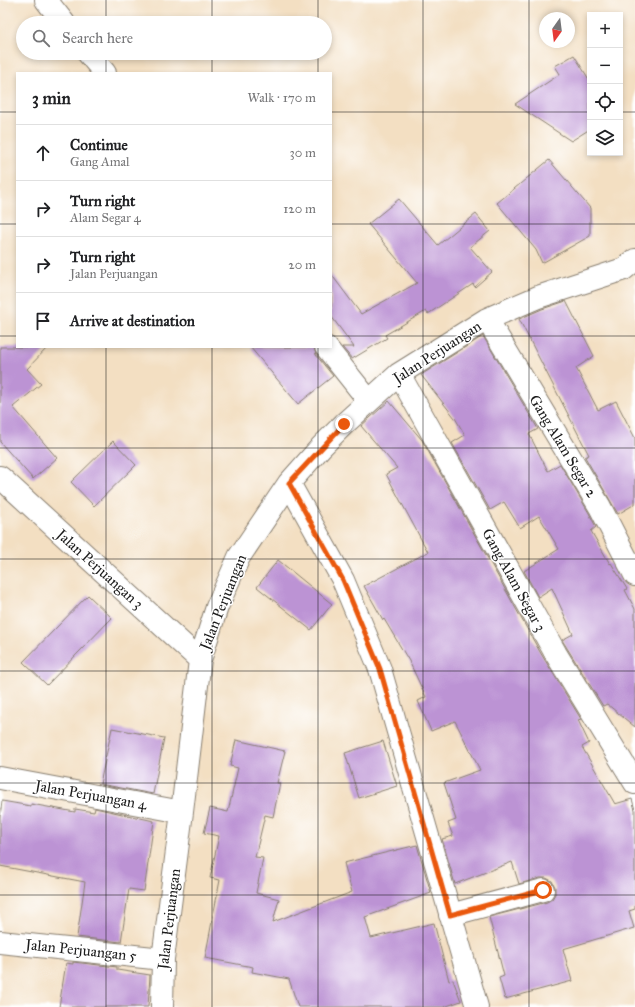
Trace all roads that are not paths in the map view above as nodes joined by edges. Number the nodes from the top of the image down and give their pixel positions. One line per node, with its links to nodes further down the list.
1 (46, 0): 2 (street)
2 (59, 16)
3 (94, 60): 4 (street)
4 (104, 72)
5 (631, 268): 6 (street, Jalan Perjuangan)
6 (487, 319): 8 (street, Jalan Perjuangan); 12 (street, Gang Alam Segar 2)
7 (327, 348): 9 (street)
8 (399, 374): 9 (street, Jalan Perjuangan); 15 (street, Gang Alam Segar 3)
9 (369, 401): 11 (street, Jalan Perjuangan)
10 (0, 477): 13 (street, Jalan Perjuangan 3)
11 (289, 483): 13 (street, Jalan Perjuangan); 18 (street)
12 (635, 575)
13 (200, 660): 16 (street, Jalan Perjuangan)
14 (0, 778): 16 (street, Jalan Perjuangan 4)
15 (635, 783)
16 (182, 812): 20 (street, Jalan Perjuangan)
17 (543, 890): 18 (street)
18 (450, 915): 22 (street)
19 (0, 942): 20 (street, Jalan Perjuangan 5)
20 (162, 959): 21 (street, Jalan Perjuangan)
21 (162, 1007)
22 (477, 1007)

